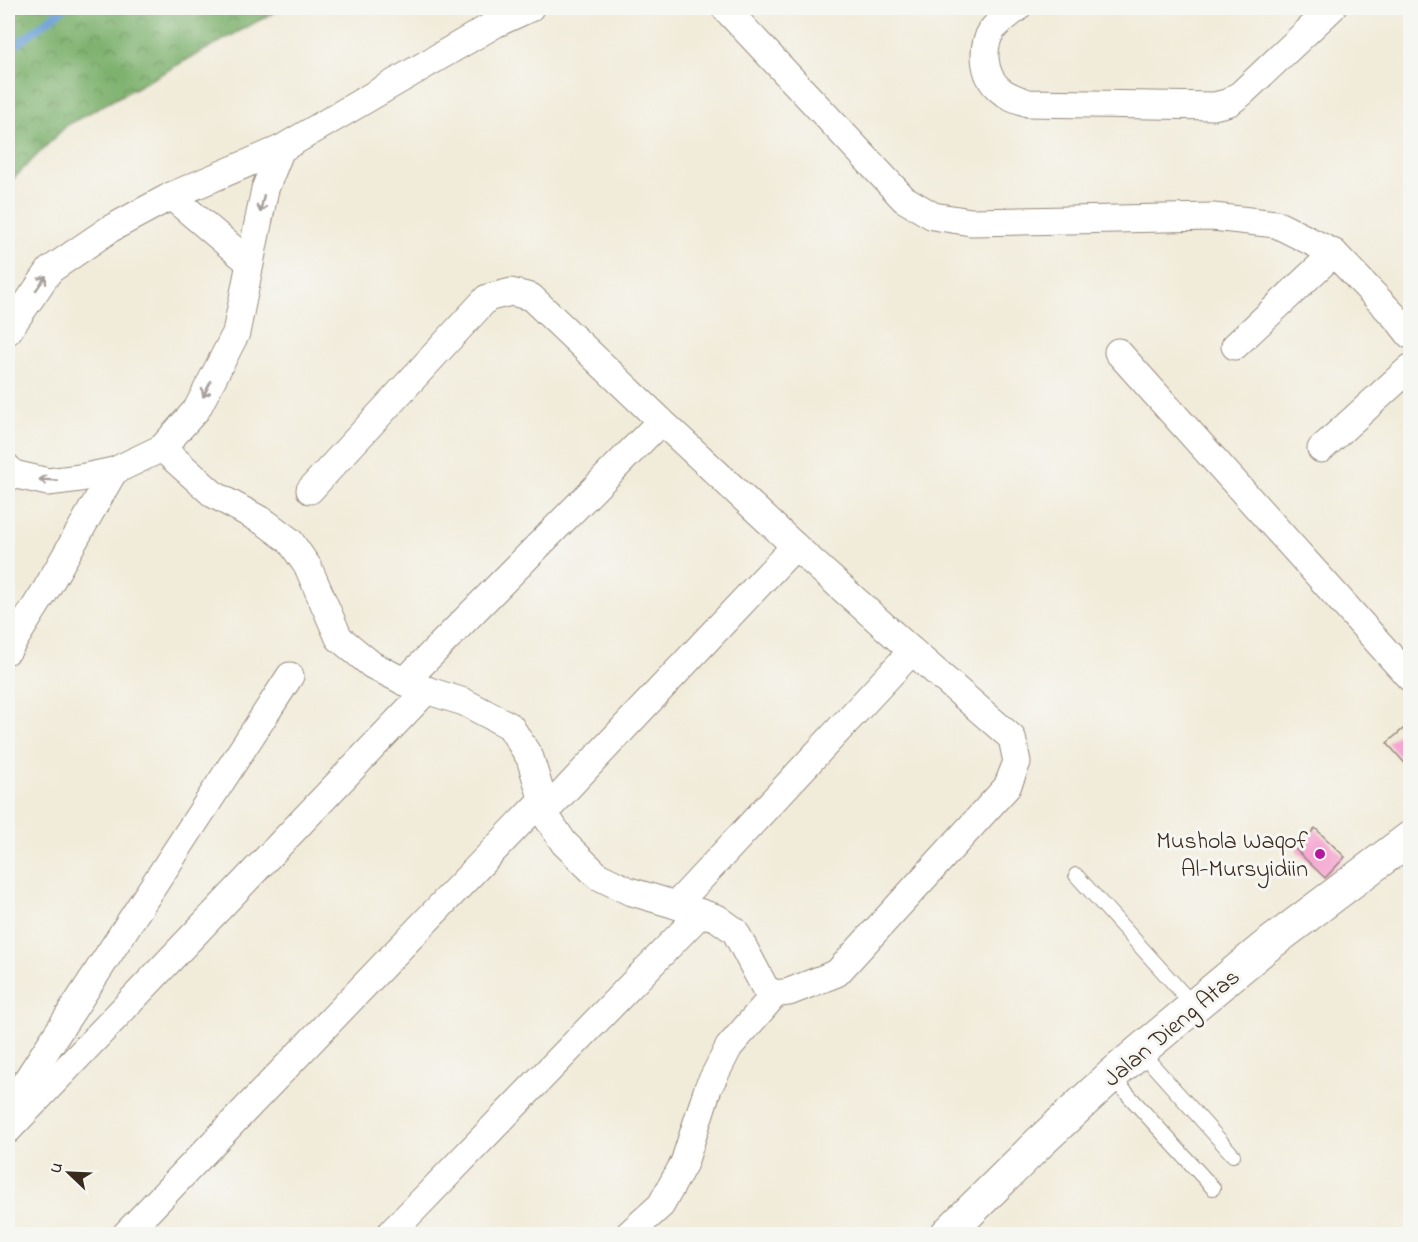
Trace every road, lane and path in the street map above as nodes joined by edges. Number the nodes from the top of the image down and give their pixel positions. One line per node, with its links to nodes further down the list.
1 (530, 8): 5 (street)
2 (725, 8): 7 (street)
3 (1017, 8): 4 (street)
4 (1332, 8)
5 (280, 149): 6 (street); 8 (street, one-way to 8)
6 (171, 196): 8 (street); 9 (street, one-way to 6)
7 (1334, 254): 10 (street); 11 (street)
8 (250, 263): 15 (street, one-way to 15)
9 (8, 331)
10 (1410, 335)
11 (1235, 346)
12 (1118, 352): 24 (street)
13 (1410, 368): 16 (street)
14 (661, 421): 19 (street); 20 (street); 25 (street)
15 (162, 448): 18 (street); 25 (street)
16 (1321, 449)
17 (8, 468): 18 (street, one-way to 17)
18 (114, 471): 21 (street)
19 (309, 490)
20 (795, 546): 22 (street); 26 (street)
21 (8, 650)
22 (912, 651): 29 (street); 30 (street)
23 (290, 676): 34 (street)
24 (1410, 678)
25 (415, 686): 26 (street); 35 (street)
26 (543, 806): 29 (street); 38 (street)
27 (1410, 838): 31 (street, Jalan Dieng Atas)
28 (1076, 875): 31 (lane)
29 (688, 909): 30 (street); 39 (street)
30 (775, 994): 40 (street)
31 (1194, 1006): 32 (street, Jalan Dieng Atas)
32 (1140, 1051): 33 (street, Jalan Dieng Atas); 36 (lane)
33 (1111, 1076): 37 (lane); 41 (street, Jalan Dieng Atas)
34 (8, 1109)
35 (8, 1130)
36 (1233, 1155)
37 (1213, 1188)
38 (126, 1234)
39 (390, 1234)
40 (629, 1234)
41 (948, 1234)

